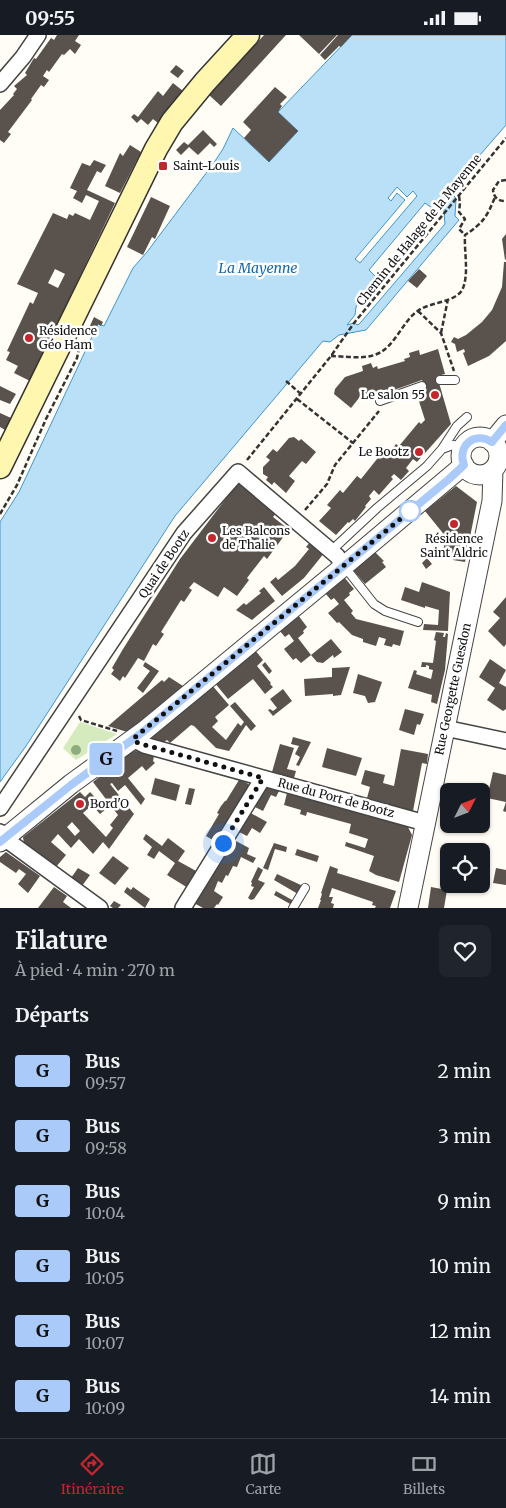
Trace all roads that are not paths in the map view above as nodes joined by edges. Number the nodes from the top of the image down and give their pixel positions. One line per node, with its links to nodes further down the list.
1 (38, 35): 3 (street)
2 (248, 35): 13 (main road)
3 (2, 78)
4 (456, 380): 5 (lane)
5 (440, 381)
6 (422, 387): 7 (lane)
7 (380, 401)
8 (467, 417): 11 (lane)
9 (506, 425): 10 (street)
10 (492, 442): 12 (street); 14 (street)
11 (442, 449): 12 (lane); 15 (lane)
12 (464, 456): 14 (street); 16 (street)
13 (0, 467)
14 (492, 470): 18 (street, Rue Georgette Guesdon)
15 (331, 551): 16 (street); 22 (street, Quai de Bootz)
16 (344, 566): 17 (lane); 19 (street)
17 (418, 621)
18 (445, 728): 20 (street); 23 (street, Rue Georgette Guesdon)
19 (133, 739): 21 (street, Rue du Port de Bootz); 24 (street)
20 (506, 741)
21 (263, 778): 23 (street, Rue du Port de Bootz); 27 (street)
22 (0, 808)
23 (425, 823): 29 (street, Rue Georgette Guesdon)
24 (1, 838): 26 (street)
25 (305, 888): 28 (lane)
26 (100, 908)
27 (183, 908)
28 (293, 908)
29 (408, 908)

